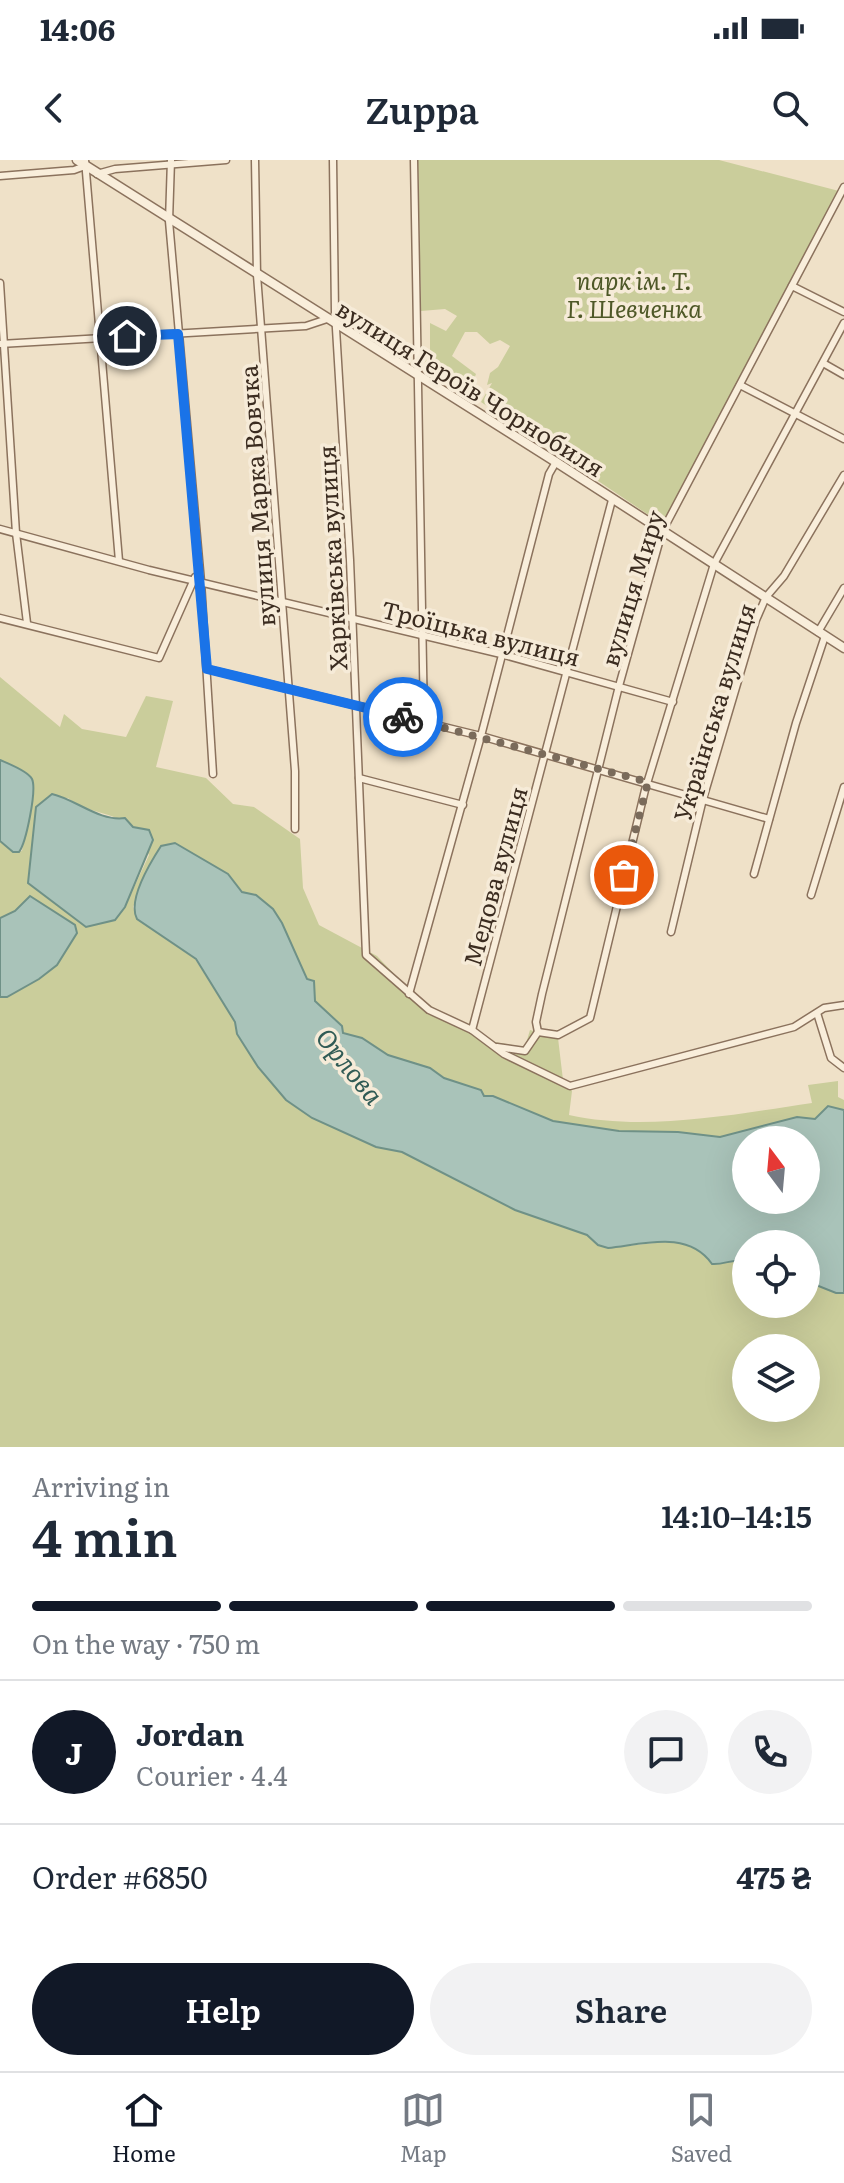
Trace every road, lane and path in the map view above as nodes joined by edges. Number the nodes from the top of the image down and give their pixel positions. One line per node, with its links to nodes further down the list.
1 (77, 160): 7 (street, вулиця Героїв Чорнобиля)
2 (226, 160): 6 (street)
3 (255, 160): 12 (street, вулиця Марка Вовчка)
4 (333, 160): 18 (street, Харківська вулиця)
5 (414, 160): 25 (street)
6 (171, 161): 8 (street); 11 (street)
7 (85, 163): 8 (street, вулиця Героїв Чорнобиля); 9 (street); 21 (street)
8 (97, 174): 11 (street, вулиця Героїв Чорнобиля)
9 (0, 176)
10 (844, 189): 14 (street, вулиця Миру)
11 (169, 221): 12 (street, вулиця Героїв Чорнобиля); 20 (street)
12 (257, 275): 16 (street, вулиця Героїв Чорнобиля); 19 (street, вулиця Марка Вовчка)
13 (0, 283): 22 (street)
14 (792, 286): 15 (street); 26 (street, вулиця Миру)
15 (844, 312)
16 (327, 319): 18 (street, вулиця Героїв Чорнобиля); 19 (street)
17 (844, 323): 23 (street)
18 (337, 326): 25 (street, вулиця Героїв Чорнобиля); 44 (street, Харківська вулиця)
19 (261, 329): 20 (street); 42 (street, вулиця Марка Вовчка)
20 (178, 334): 21 (street); 37 (street)
21 (101, 338): 22 (street); 35 (street)
22 (2, 344): 34 (street)
23 (823, 363): 24 (street); 27 (street)
24 (844, 375)
25 (417, 376): 29 (street, вулиця Героїв Чорнобиля); 47 (street)
26 (740, 385): 27 (street); 33 (street, вулиця Миру)
27 (797, 413): 28 (street); 36 (street)
28 (844, 439)
29 (556, 462): 31 (street, вулиця Героїв Чорнобиля); 49 (street)
30 (844, 475): 41 (street, Українська вулиця)
31 (612, 500): 33 (street, вулиця Героїв Чорнобиля); 51 (street, Медова вулиця)
32 (0, 529): 34 (street, Троїцька вулиця)
33 (662, 532): 36 (street, вулиця Героїв Чорнобиля); 52 (street, вулиця Миру)
34 (16, 533): 35 (street, Троїцька вулиця); 45 (street)
35 (119, 561): 38 (street, Троїцька вулиця)
36 (714, 564): 41 (street, вулиця Героїв Чорнобиля); 54 (street)
37 (199, 571): 38 (street); 39 (street)
38 (192, 580): 39 (street, Троїцька вулиця); 45 (street)
39 (201, 582): 42 (street, Троїцька вулиця); 50 (street)
40 (844, 588): 46 (street)
41 (766, 597): 46 (street, вулиця Героїв Чорнобиля); 64 (street, Українська вулиця)
42 (282, 601): 44 (street, Троїцька вулиця); 53 (street, вулиця Марка Вовчка)
43 (0, 618): 45 (street)
44 (351, 618): 47 (street, Троїцька вулиця); 55 (street, Харківська вулиця)
45 (27, 623)
46 (822, 634): 48 (street, вулиця Героїв Чорнобиля); 66 (street)
47 (422, 635): 49 (street, Троїцька вулиця); 56 (street)
48 (844, 648)
49 (501, 654): 51 (street, Троїцька вулиця); 57 (street)
50 (207, 669): 53 (street); 60 (street)
51 (567, 672): 52 (street, Троїцька вулиця); 58 (street, Медова вулиця)
52 (619, 686): 54 (street, Троїцька вулиця); 59 (street, вулиця Миру)
53 (288, 690): 55 (street); 67 (street, вулиця Марка Вовчка)
54 (673, 702): 62 (street)
55 (356, 707): 56 (street); 61 (street, Харківська вулиця)
56 (424, 722): 57 (street)
57 (481, 736): 58 (street); 65 (street)
58 (545, 754): 59 (street); 74 (street, Медова вулиця)
59 (599, 771): 62 (street); 75 (street, вулиця Миру)
60 (213, 774)
61 (359, 778): 65 (street); 71 (street, Харківська вулиця)
62 (648, 782): 64 (street); 75 (street)
63 (844, 787): 69 (street)
64 (703, 799): 66 (street); 70 (street, Українська вулиця)
65 (463, 805): 71 (street)
66 (769, 819): 68 (street)
67 (295, 829)
68 (754, 874)
69 (811, 895)
70 (671, 932)
71 (409, 994): 74 (street)
72 (844, 1005): 73 (street)
73 (817, 1013): 76 (street); 77 (street)
74 (472, 1030): 76 (street)
75 (538, 1032): 76 (street)
76 (490, 1046)
77 (844, 1068)

